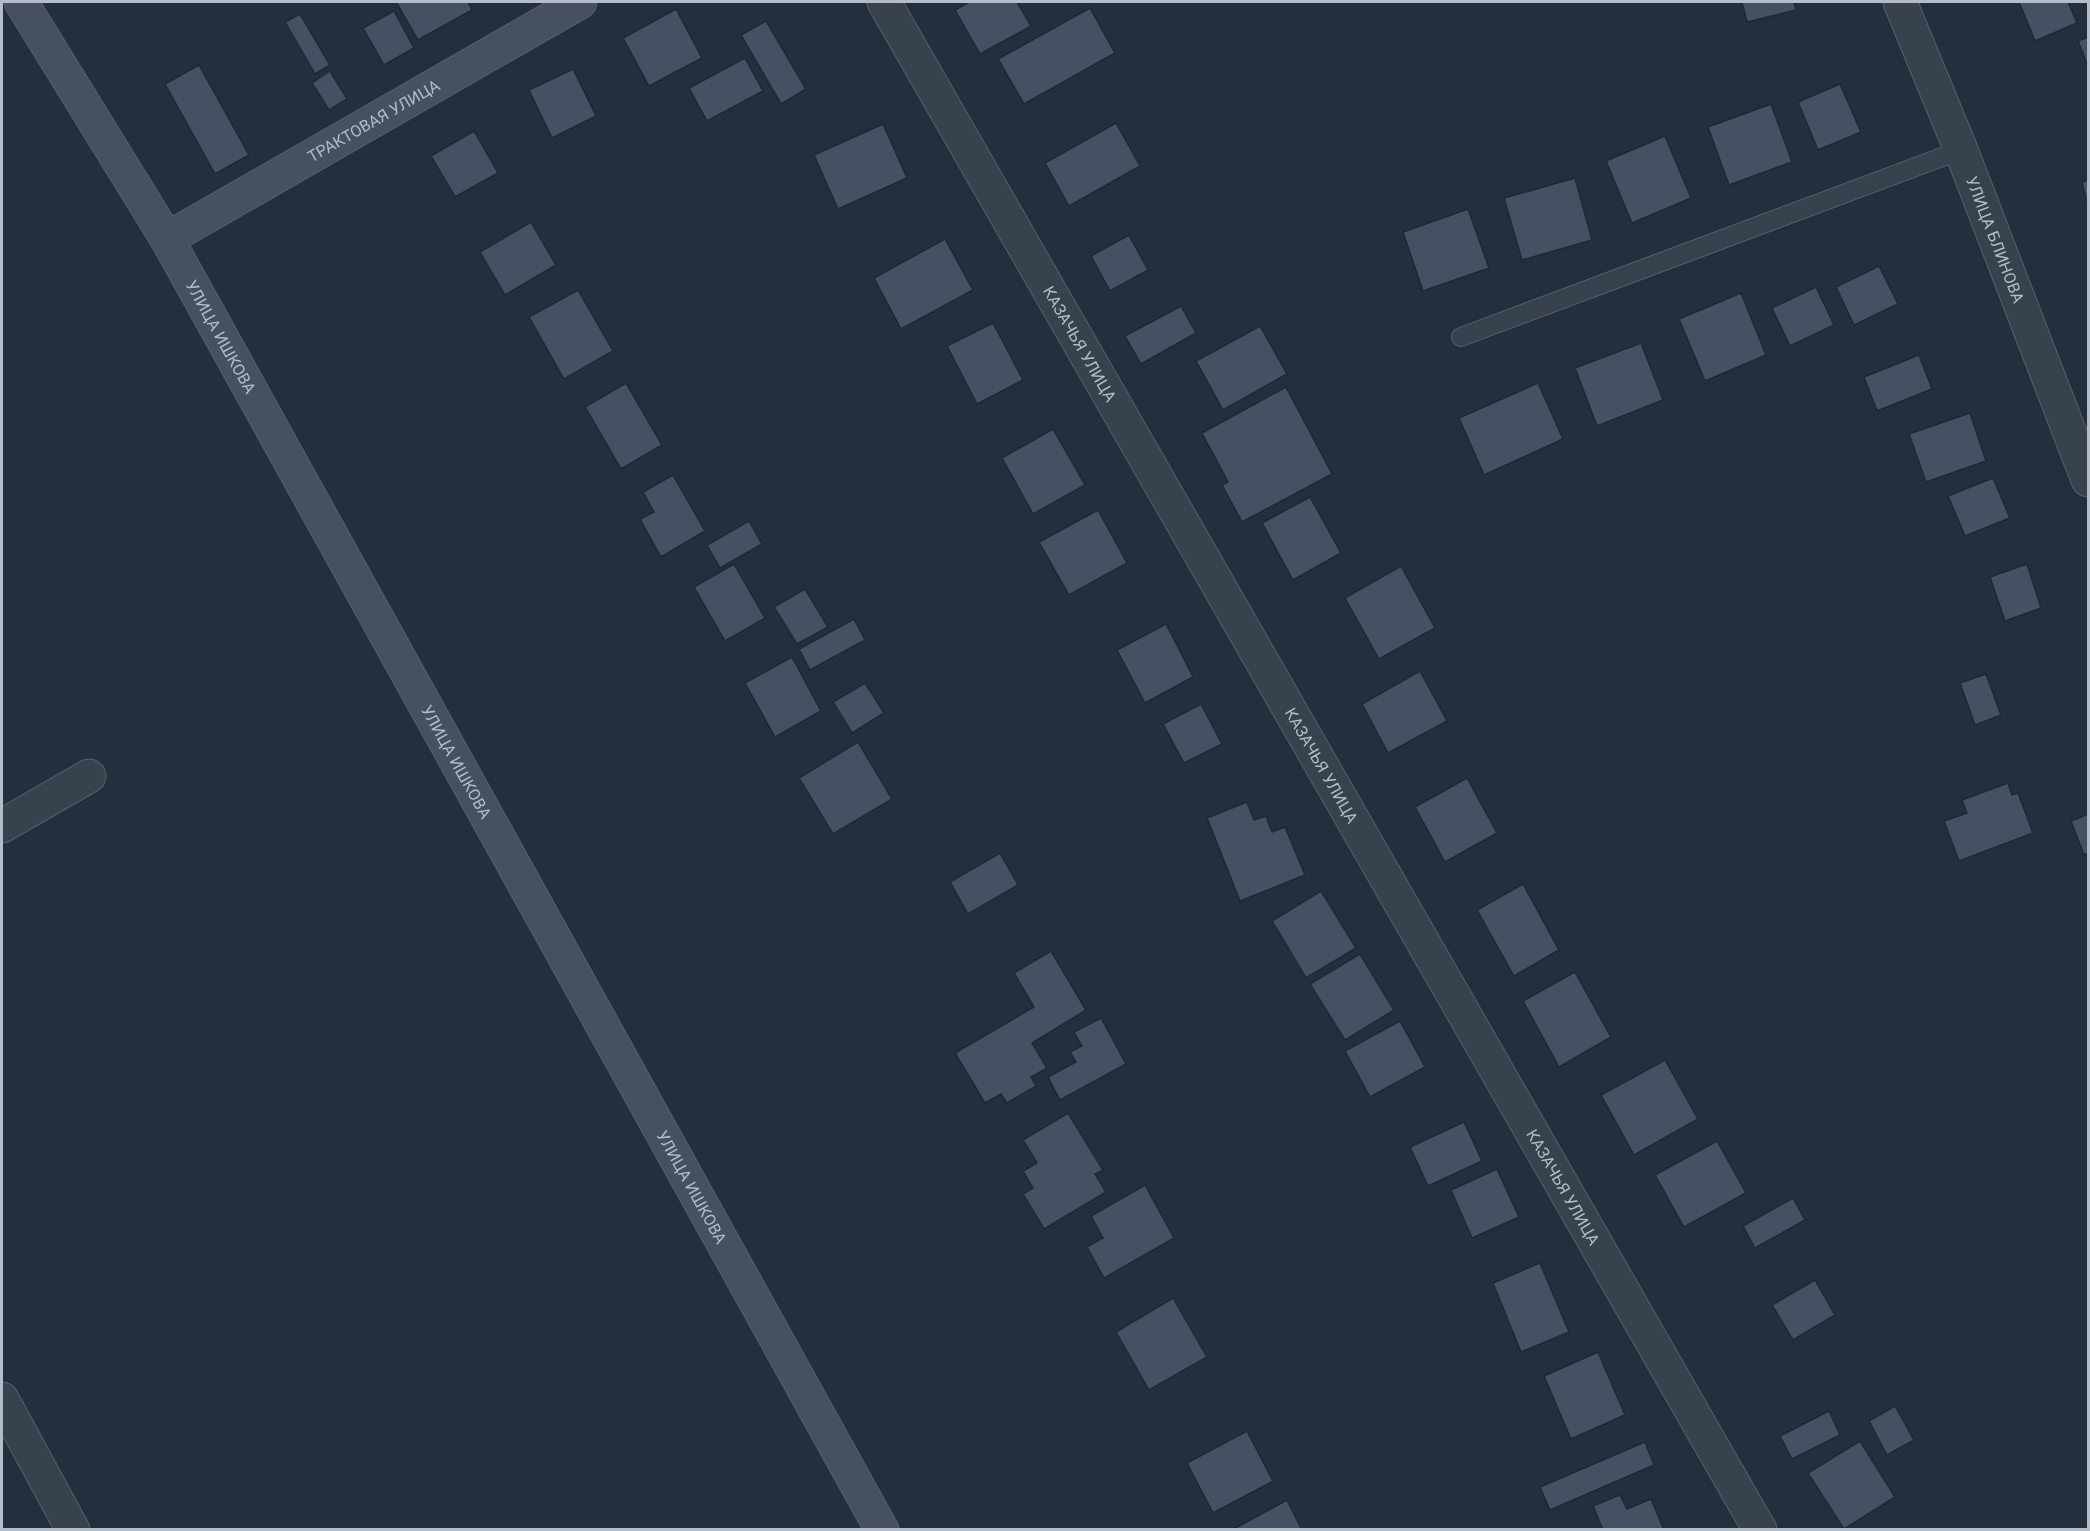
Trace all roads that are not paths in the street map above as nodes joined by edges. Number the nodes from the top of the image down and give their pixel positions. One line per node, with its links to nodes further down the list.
1 (21, 2): 6 (street, УЛИЦА ИШКОВА)
2 (580, 2): 6 (street, ТРАКТОВАЯ УЛИЦА)
3 (884, 2): 14 (street, КАЗАЧЬЯ УЛИЦА)
4 (1900, 2): 5 (street, УЛИЦА БЛИНОВА)
5 (1961, 150): 7 (lane); 8 (street, УЛИЦА БЛИНОВА)
6 (167, 239): 13 (street, УЛИЦА ИШКОВА)
7 (1461, 337)
8 (2088, 480)
9 (89, 776): 10 (street)
10 (2, 826)
11 (2, 1399): 12 (street)
12 (73, 1530)
13 (882, 1530)
14 (1760, 1530)

